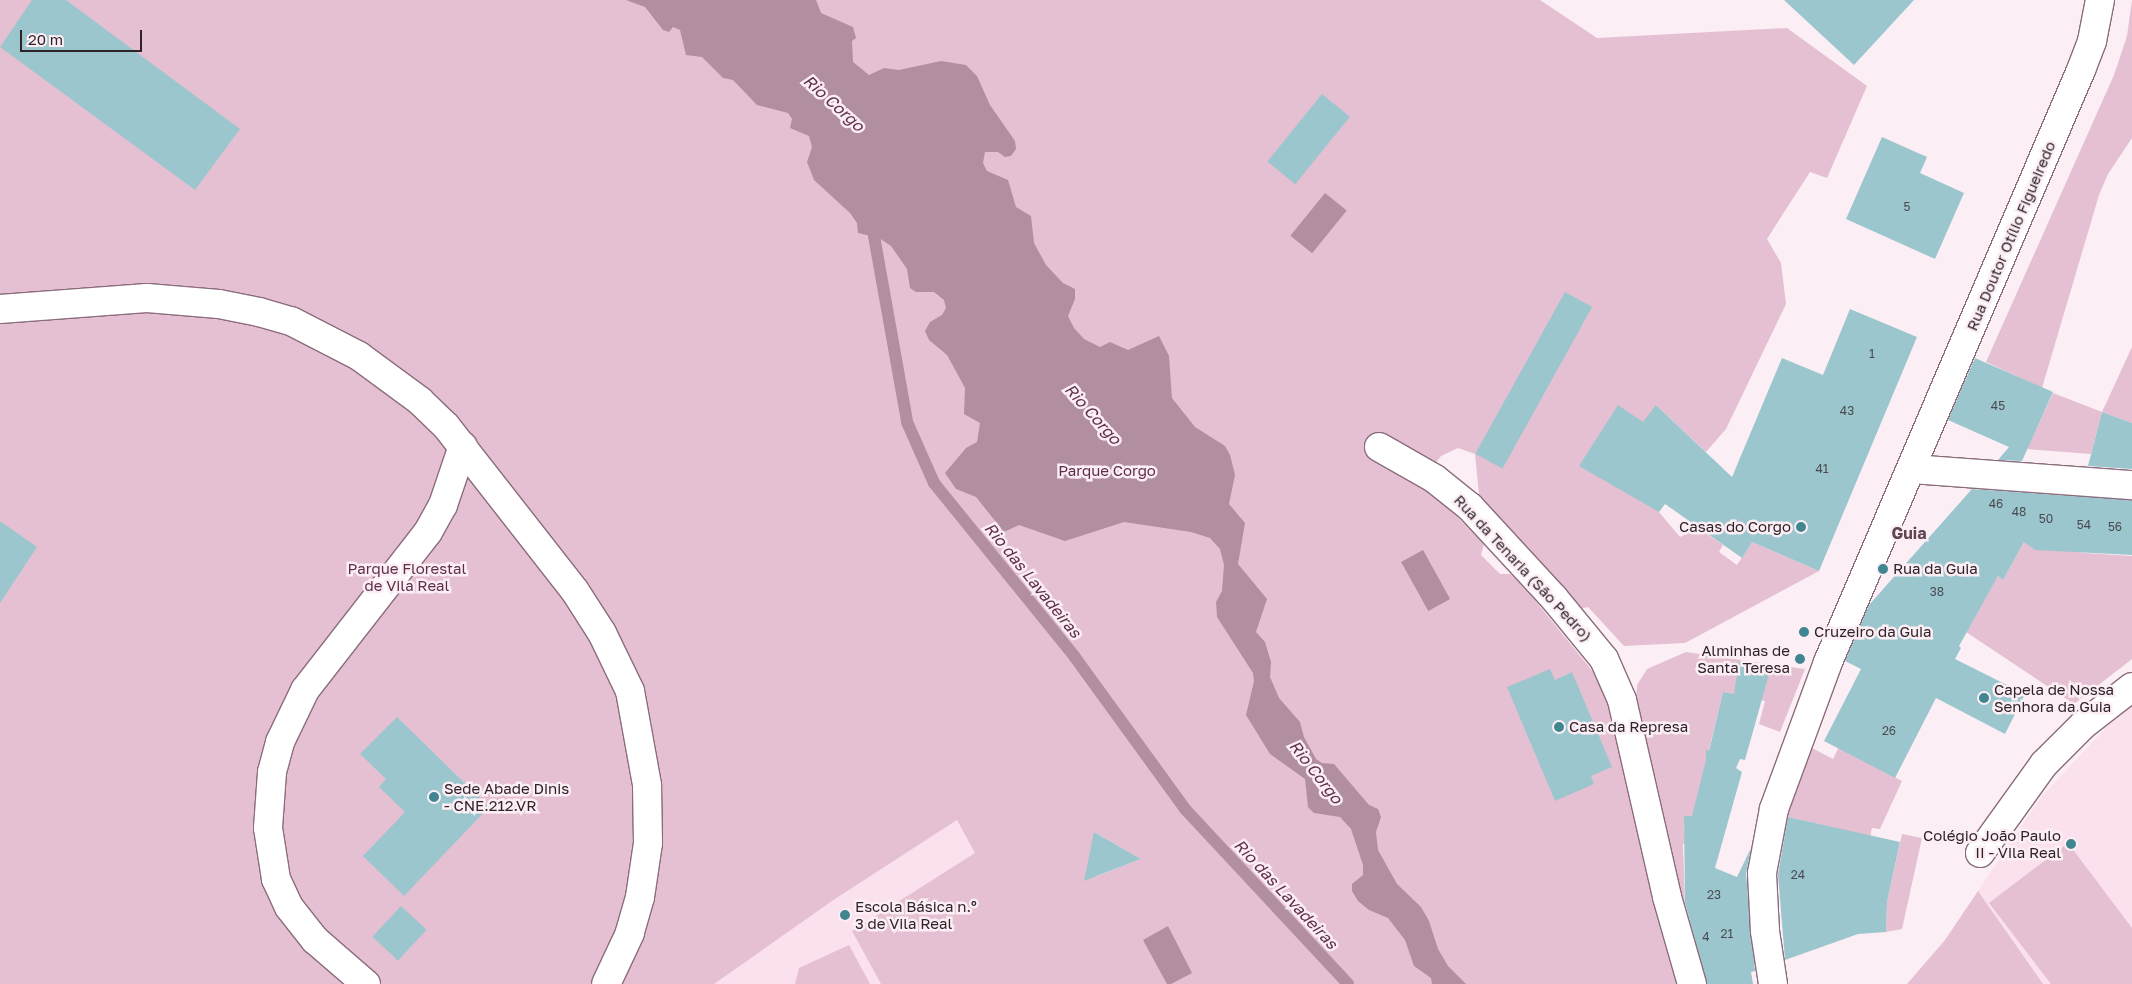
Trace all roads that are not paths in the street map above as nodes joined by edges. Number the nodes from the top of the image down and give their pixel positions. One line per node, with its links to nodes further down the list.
1 (2100, 0): 5 (street, Rua Doutor Otílio Figueiredo)
2 (0, 309): 3 (street)
3 (463, 446): 9 (street); 10 (street)
4 (1379, 447): 11 (street, Rua da Tenaria (São Pedro))
5 (1912, 469): 6 (street); 12 (street)
6 (2132, 485)
7 (2132, 687): 8 (street)
8 (1980, 853)
9 (366, 984)
10 (606, 984)
11 (1692, 984)
12 (1774, 984)

